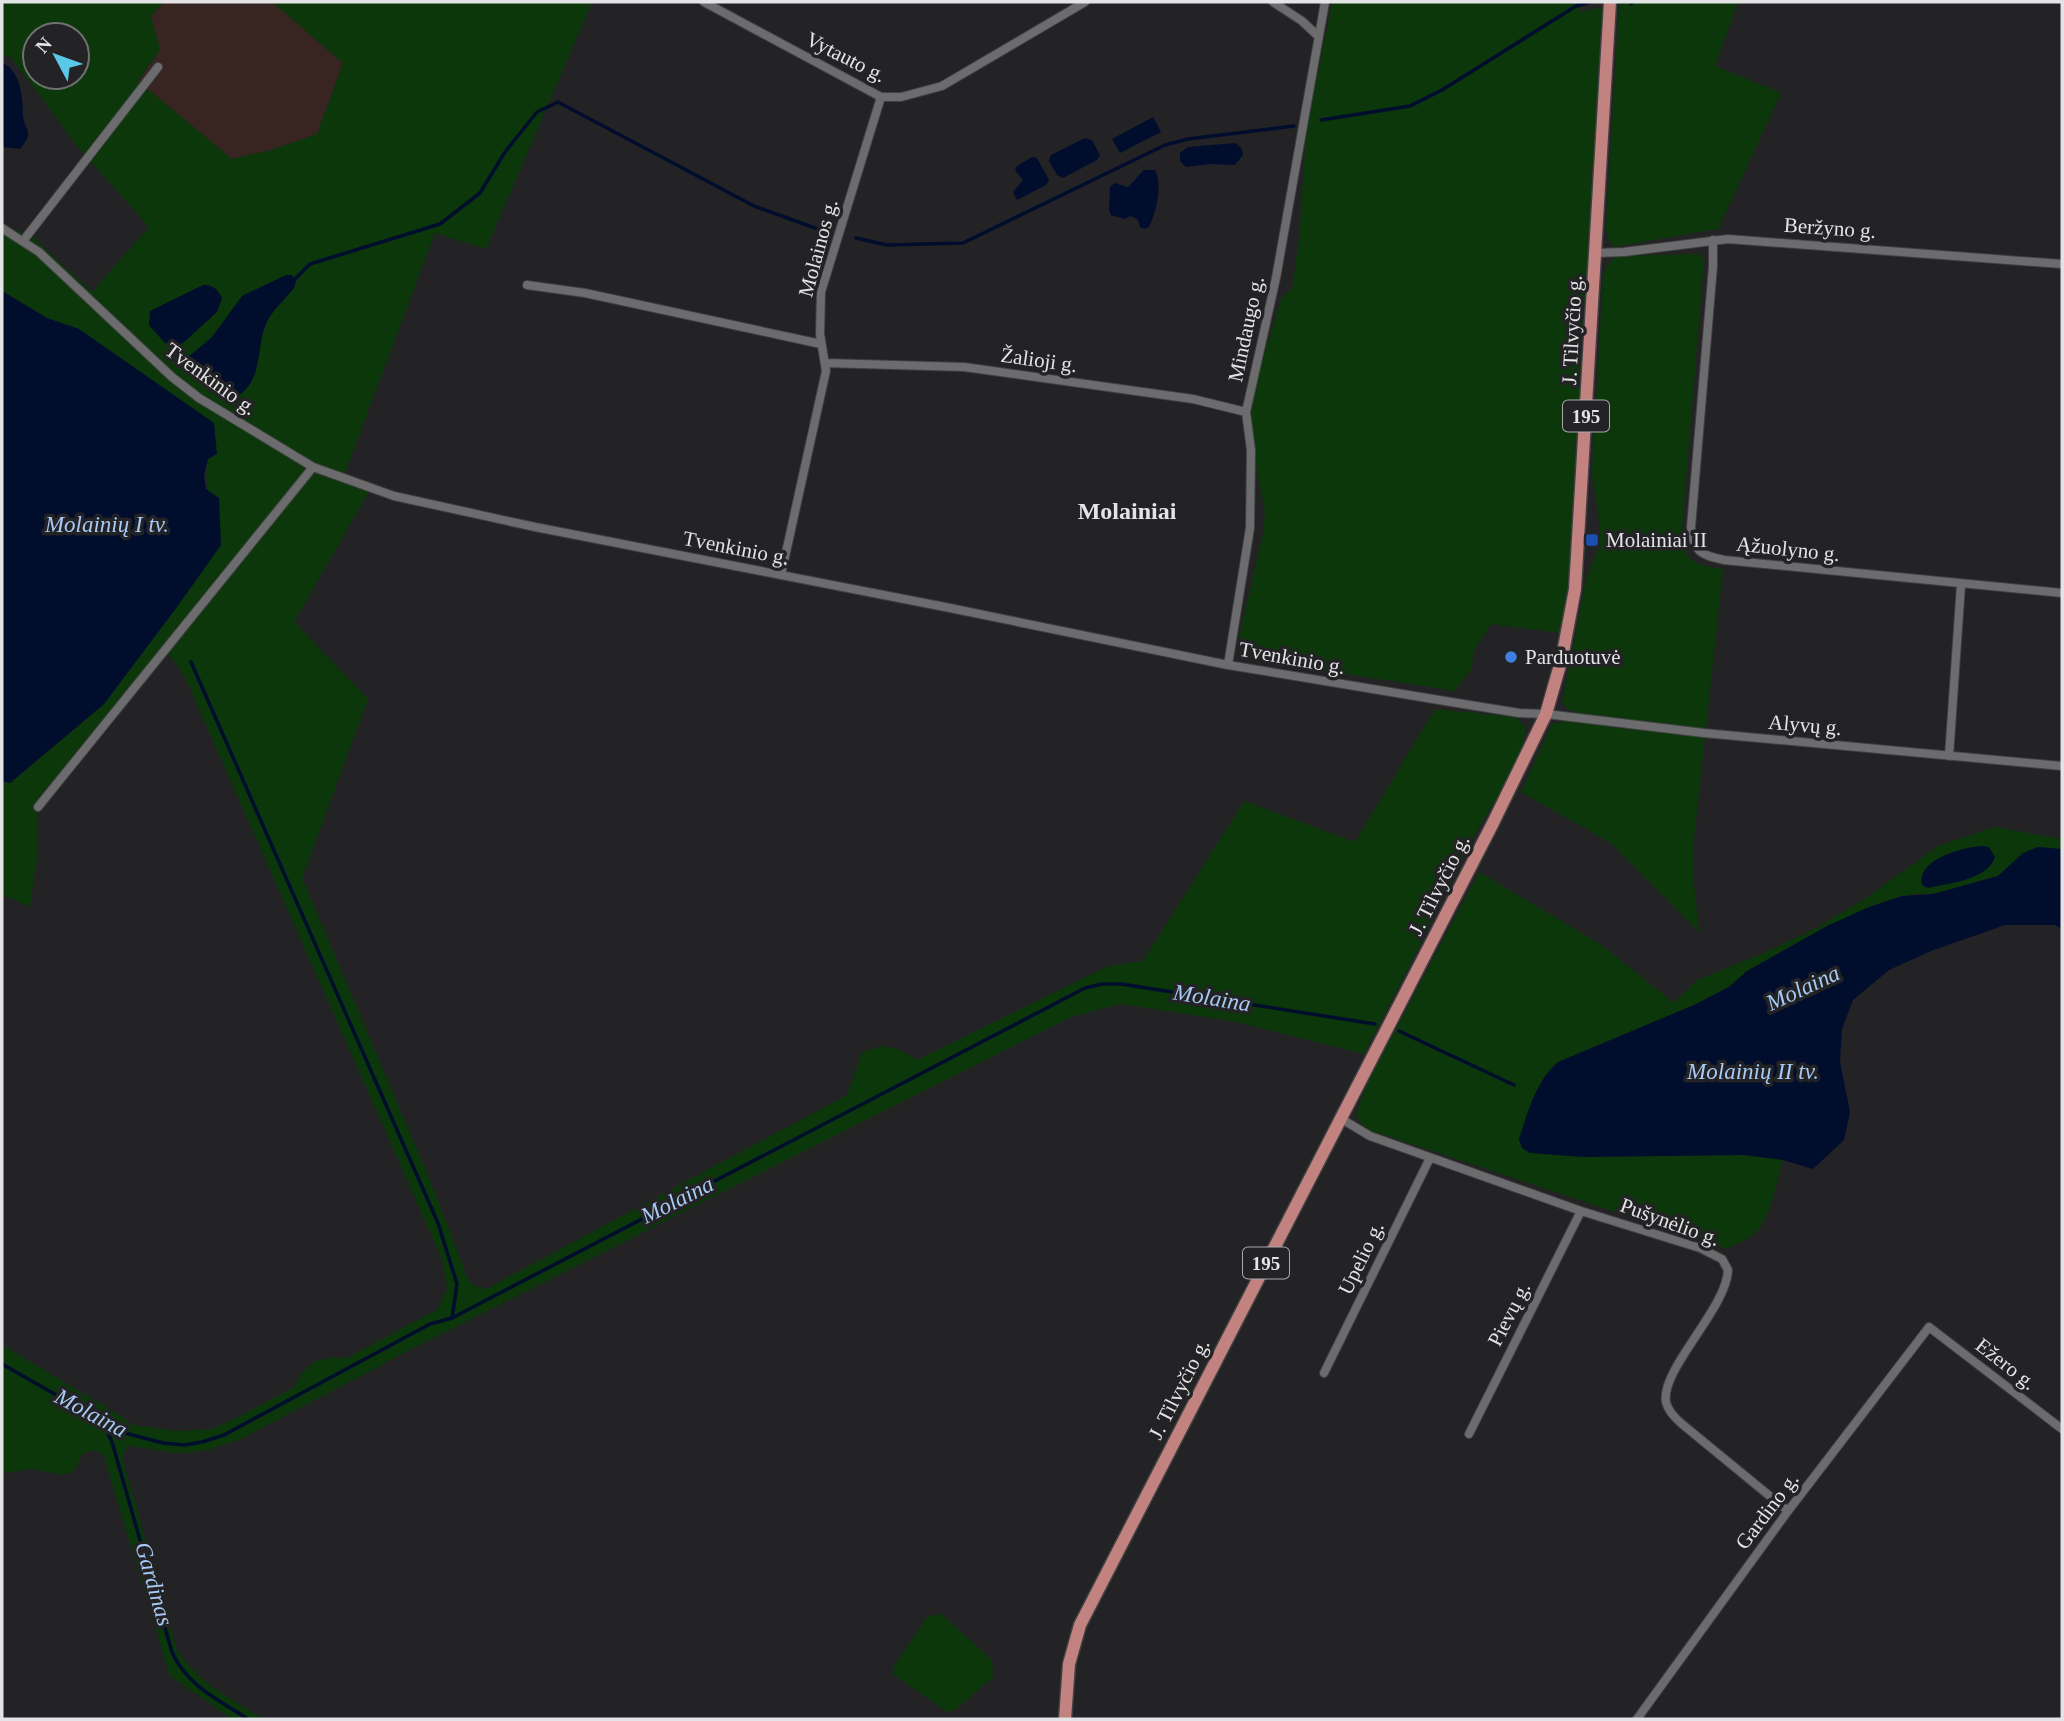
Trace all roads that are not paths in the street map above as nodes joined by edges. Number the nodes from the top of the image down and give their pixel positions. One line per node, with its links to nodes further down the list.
1 (704, 2): 8 (street, Vytauto g.)
2 (1085, 2): 8 (street, Vytauto g.)
3 (1273, 2): 6 (street)
4 (1325, 2): 6 (street, Mindaugo g.)
5 (1610, 2): 12 (main road, J. Tilvyčio g. / 195)
6 (1317, 35): 17 (street, Mindaugo g.)
7 (158, 67): 11 (street)
8 (880, 97): 15 (street, Molainos g.)
9 (2, 228): 11 (street, Tvenkinio g.)
10 (1713, 240): 12 (street, Beržyno g.); 13 (street, Beržyno g.); 20 (street, Ąžuolyno g.)
11 (23, 241): 18 (street, Tvenkinio g.)
12 (1596, 253): 23 (main road, J. Tilvyčio g. / 195)
13 (2062, 264)
14 (527, 285): 15 (street)
15 (821, 344): 16 (street, Molainos g.)
16 (825, 363): 17 (street, Žalioji g.); 19 (street, Molainos g.)
17 (1246, 412): 22 (street, Mindaugo g.)
18 (313, 467): 19 (street, Tvenkinio g.); 26 (street)
19 (781, 575): 22 (street, Tvenkinio g.)
20 (1961, 585): 21 (street, Ąžuolyno g.); 24 (street)
21 (2062, 593)
22 (1228, 665): 23 (street, Tvenkinio g.)
23 (1546, 713): 24 (street, Alyvų g.); 27 (main road, J. Tilvyčio g. / 195)
24 (1949, 756): 25 (street, Alyvų g.)
25 (2062, 766)
26 (38, 807)
27 (1340, 1118): 28 (street, Pušynėlio g.); 35 (main road, J. Tilvyčio g. / 195)
28 (1430, 1158): 29 (street, Pušynėlio g.); 31 (street, Upelio g.)
29 (1581, 1211): 33 (street, Pievų g.); 34 (street, Pušynėlio g.)
30 (1929, 1327): 32 (street, Ežero g.); 34 (street, Gardino g.)
31 (1324, 1373)
32 (2062, 1429)
33 (1469, 1434)
34 (1788, 1511): 36 (street, Gardino g.)
35 (1065, 1719)
36 (1637, 1719)

